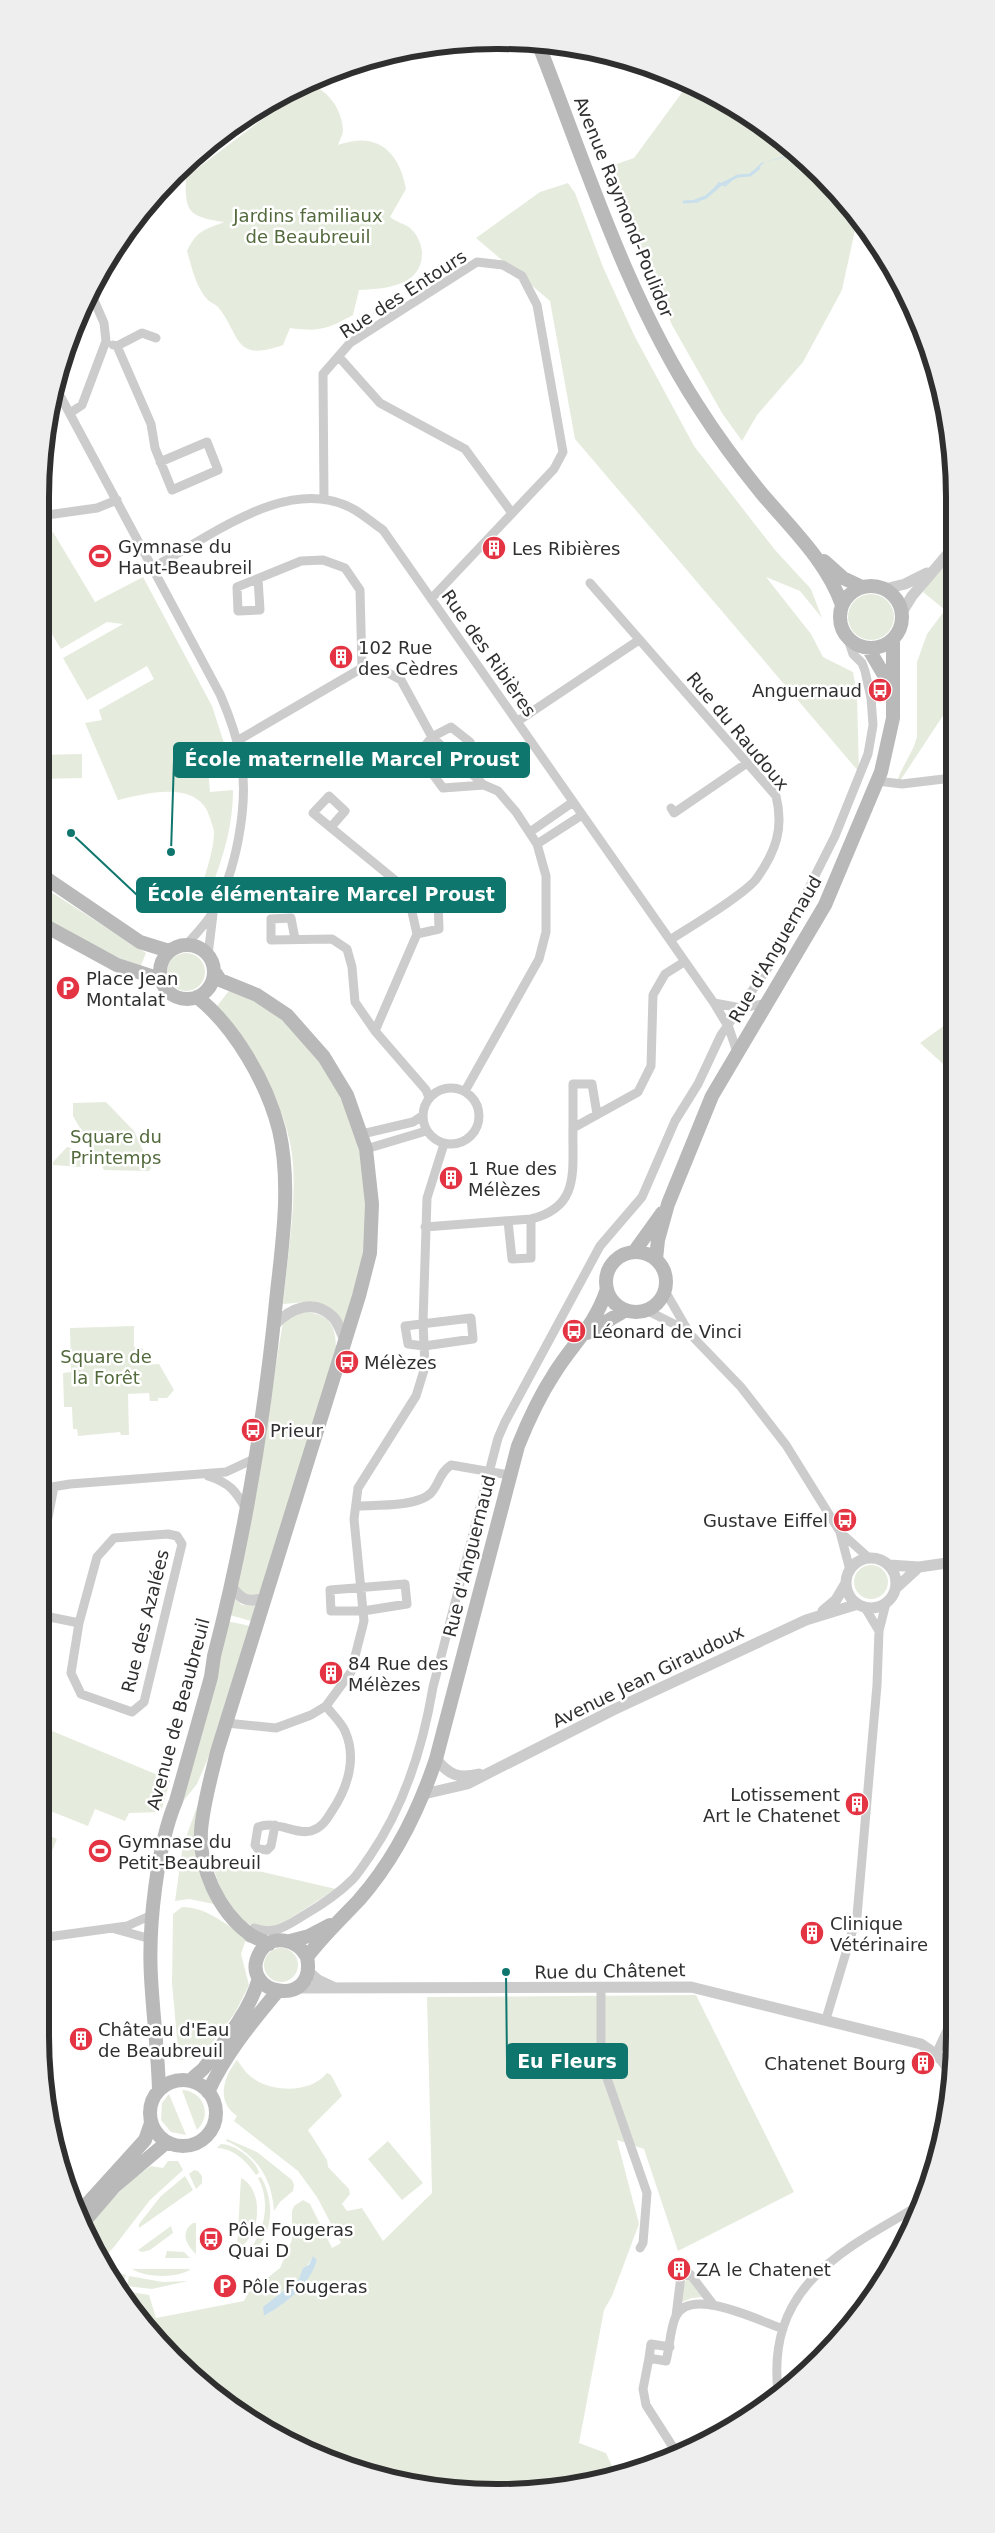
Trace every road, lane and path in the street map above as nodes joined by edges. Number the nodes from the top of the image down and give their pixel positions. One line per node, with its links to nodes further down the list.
1 (541, 51): 14 (main road, Avenue Raymond-Poulidor)
2 (94, 301): 4 (street)
3 (156, 338): 5 (street)
4 (106, 342): 5 (street); 8 (street)
5 (116, 346): 9 (street)
6 (339, 357): 10 (street, Rue des Entours); 12 (street); 12 (street, Rue des Entours)
7 (60, 396): 8 (street)
8 (70, 413): 11 (street)
9 (160, 462): 9 (street)
10 (324, 499): 16 (street, Rue des Ribières); 22 (street, Rue des Ribières)
11 (117, 500): 13 (street); 16 (street)
12 (512, 513): 22 (street, Rue des Entours)
13 (49, 515)
14 (810, 549): 20 (main road, Avenue Raymond-Poulidor); 23 (main road, Avenue Raymond-Poulidor)
15 (946, 556): 17 (street)
16 (153, 567): 33 (street)
17 (933, 570): 21 (street); 24 (street)
18 (258, 579): 29 (street)
19 (590, 583): 27 (street, Rue du Raudoux)
20 (862, 587): 21 (main road); 23 (main road)
21 (885, 589): 24 (main road)
22 (431, 599): 31 (street, Rue des Ribières)
23 (842, 605): 25 (main road)
24 (902, 612): 26 (main road)
25 (848, 639): 28 (main road); 61 (street)
26 (893, 639): 28 (main road); 30 (main road, Rue d'Anguernaud)
27 (639, 640): 31 (street); 35 (street, Rue du Raudoux)
28 (868, 648): 30 (main road, Rue d'Anguernaud)
29 (362, 668): 32 (street); 33 (street)
30 (892, 705): 37 (main road, Rue d'Anguernaud)
31 (518, 721): 39 (street, Rue des Ribières)
32 (432, 737): 34 (street); 34 (street); 38 (street)
33 (237, 741): 47 (street)
34 (460, 763): 38 (street)
35 (747, 763): 40 (street); 51 (street, Rue du Raudoux)
36 (946, 779): 37 (street)
37 (877, 781): 60 (main road, Rue d'Anguernaud)
38 (484, 785): 43 (street)
39 (573, 802): 41 (street, Rue des Ribières); 43 (street)
40 (671, 808)
41 (582, 815): 44 (street); 51 (street, Rue des Ribières)
42 (331, 828): 46 (street)
43 (530, 832): 44 (street)
44 (537, 844): 65 (street)
45 (49, 880): 53 (main road)
46 (407, 890): 49 (street); 49 (street)
47 (213, 912): 52 (street); 54 (street)
48 (49, 928): 57 (main road)
49 (417, 934): 63 (street)
50 (294, 939): 63 (street)
51 (670, 940): 55 (street, Rue des Ribières)
52 (186, 945): 53 (main road); 54 (main road)
53 (169, 951): 57 (main road)
54 (208, 955): 56 (main road)
55 (684, 962): 59 (street, Rue des Ribières); 67 (street)
56 (214, 971): 58 (main road); 71 (main road)
57 (160, 979): 58 (main road)
58 (197, 996): 85 (main road, Avenue de Beaubreuil)
59 (714, 1003): 61 (street); 62 (street, Rue des Ribières)
60 (768, 1003): 61 (street); 64 (main road, Rue d'Anguernaud)
61 (741, 1008): 62 (street)
62 (728, 1028): 64 (street, Rue des Ribières); 91 (street)
63 (375, 1032): 66 (street)
64 (737, 1052): 74 (main road, Rue d'Anguernaud)
65 (465, 1091): 66 (street); 72 (street)
66 (429, 1098): 68 (street)
67 (597, 1114): 69 (street); 69 (street)
68 (422, 1116): 70 (street); 71 (street)
69 (573, 1128): 75 (street)
70 (426, 1131): 72 (street); 73 (street)
71 (362, 1134): 73 (main road)
72 (444, 1144): 77 (street)
73 (366, 1149): 88 (main road)
74 (668, 1204): 78 (main road, Rue d'Anguernaud); 79 (main road, Rue d'Anguernaud)
75 (531, 1219): 76 (street); 76 (street)
76 (508, 1221): 77 (street)
77 (425, 1227): 84 (street)
78 (634, 1252): 79 (main road); 80 (main road, Rue d'Anguernaud)
79 (656, 1259): 81 (main road)
80 (607, 1290): 82 (main road); 86 (main road, Rue d'Anguernaud)
81 (665, 1291): 83 (main road); 87 (street)
82 (626, 1310): 83 (main road); 86 (main road, Rue d'Anguernaud)
83 (646, 1310): 87 (street)
84 (423, 1322): 89 (street); 89 (street); 89 (street)
85 (274, 1325): 88 (street); 90 (main road, Avenue de Beaubreuil)
86 (585, 1335): 93 (main road, Rue d'Anguernaud)
87 (692, 1335): 99 (street)
88 (346, 1342): 109 (main road)
89 (424, 1346): 96 (street)
90 (256, 1458): 92 (street); 97 (main road, Avenue de Beaubreuil)
91 (490, 1471): 93 (street); 96 (street); 127 (street)
92 (203, 1474): 94 (street); 97 (street)
93 (509, 1475): 119 (main road, Rue d'Anguernaud)
94 (54, 1486): 95 (street); 98 (street)
95 (49, 1487)
96 (356, 1506): 107 (street)
97 (247, 1511): 106 (main road, Avenue de Beaubreuil)
98 (49, 1512)
99 (840, 1532): 100 (street); 104 (street)
100 (869, 1558): 102 (street); 104 (street)
101 (946, 1563): 103 (street)
102 (889, 1566): 103 (street); 108 (street)
103 (919, 1567): 108 (street)
104 (850, 1570): 105 (street)
105 (846, 1583): 111 (street); 113 (street, Avenue Jean Giraudoux)
106 (231, 1586): 109 (street); 123 (main road, Avenue de Beaubreuil)
107 (360, 1586): 112 (street); 112 (street); 112 (street)
108 (896, 1588): 110 (street)
109 (264, 1598): 118 (main road)
110 (886, 1603): 111 (street); 116 (street)
111 (861, 1605): 113 (street, Avenue Jean Giraudoux); 116 (street)
112 (363, 1611): 117 (street)
113 (819, 1614): 120 (street, Avenue Jean Giraudoux)
114 (49, 1617): 115 (street)
115 (79, 1623): 115 (street, Rue des Azalées)
116 (879, 1631): 137 (street)
117 (326, 1706): 118 (street); 122 (street)
118 (226, 1723): 127 (main road)
119 (436, 1758): 120 (street, Avenue Jean Giraudoux); 121 (main road, Rue d'Anguernaud)
120 (492, 1770): 121 (street, Avenue Jean Giraudoux)
121 (424, 1794): 124 (main road, Rue d'Anguernaud)
122 (275, 1825)
123 (154, 1914): 125 (street); 128 (main road, Avenue de Beaubreuil)
124 (336, 1923): 129 (main road, Rue d'Anguernaud); 131 (main road, Rue d'Anguernaud)
125 (112, 1928): 126 (street); 128 (street)
126 (49, 1937)
127 (249, 1937): 130 (main road)
128 (151, 1939): 142 (main road, Avenue de Beaubreuil)
129 (290, 1941): 130 (main road, Rue d'Anguernaud); 131 (main road)
130 (269, 1944): 132 (main road)
131 (308, 1964): 134 (main road, Rue d'Anguernaud); 135 (street, Rue du Châtenet)
132 (259, 1978): 136 (main road); 141 (main road)
133 (601, 1987): 135 (street, Rue du Châtenet); 137 (street, Rue du Châtenet); 149 (street)
134 (296, 1988): 135 (street, Rue du Châtenet); 136 (main road)
135 (340, 1988)
136 (277, 1992): 143 (main road)
137 (826, 2019): 139 (street, Rue du Châtenet)
138 (946, 2032): 139 (street)
139 (936, 2054): 140 (street, Rue du Châtenet)
140 (945, 2063)
141 (191, 2081): 142 (main road); 143 (main road)
142 (159, 2090): 144 (main road)
143 (208, 2092): 145 (main road)
144 (151, 2123): 145 (main road); 146 (main road)
145 (167, 2142): 148 (main road)
146 (83, 2208)
147 (910, 2211): 152 (street)
148 (88, 2218)
149 (640, 2248)
150 (712, 2304): 151 (street); 151 (street); 152 (street)
151 (676, 2316): 153 (street)
152 (783, 2329): 155 (street)
153 (670, 2347): 154 (street); 154 (street)
154 (648, 2358): 156 (street)
155 (778, 2386)
156 (674, 2448)

